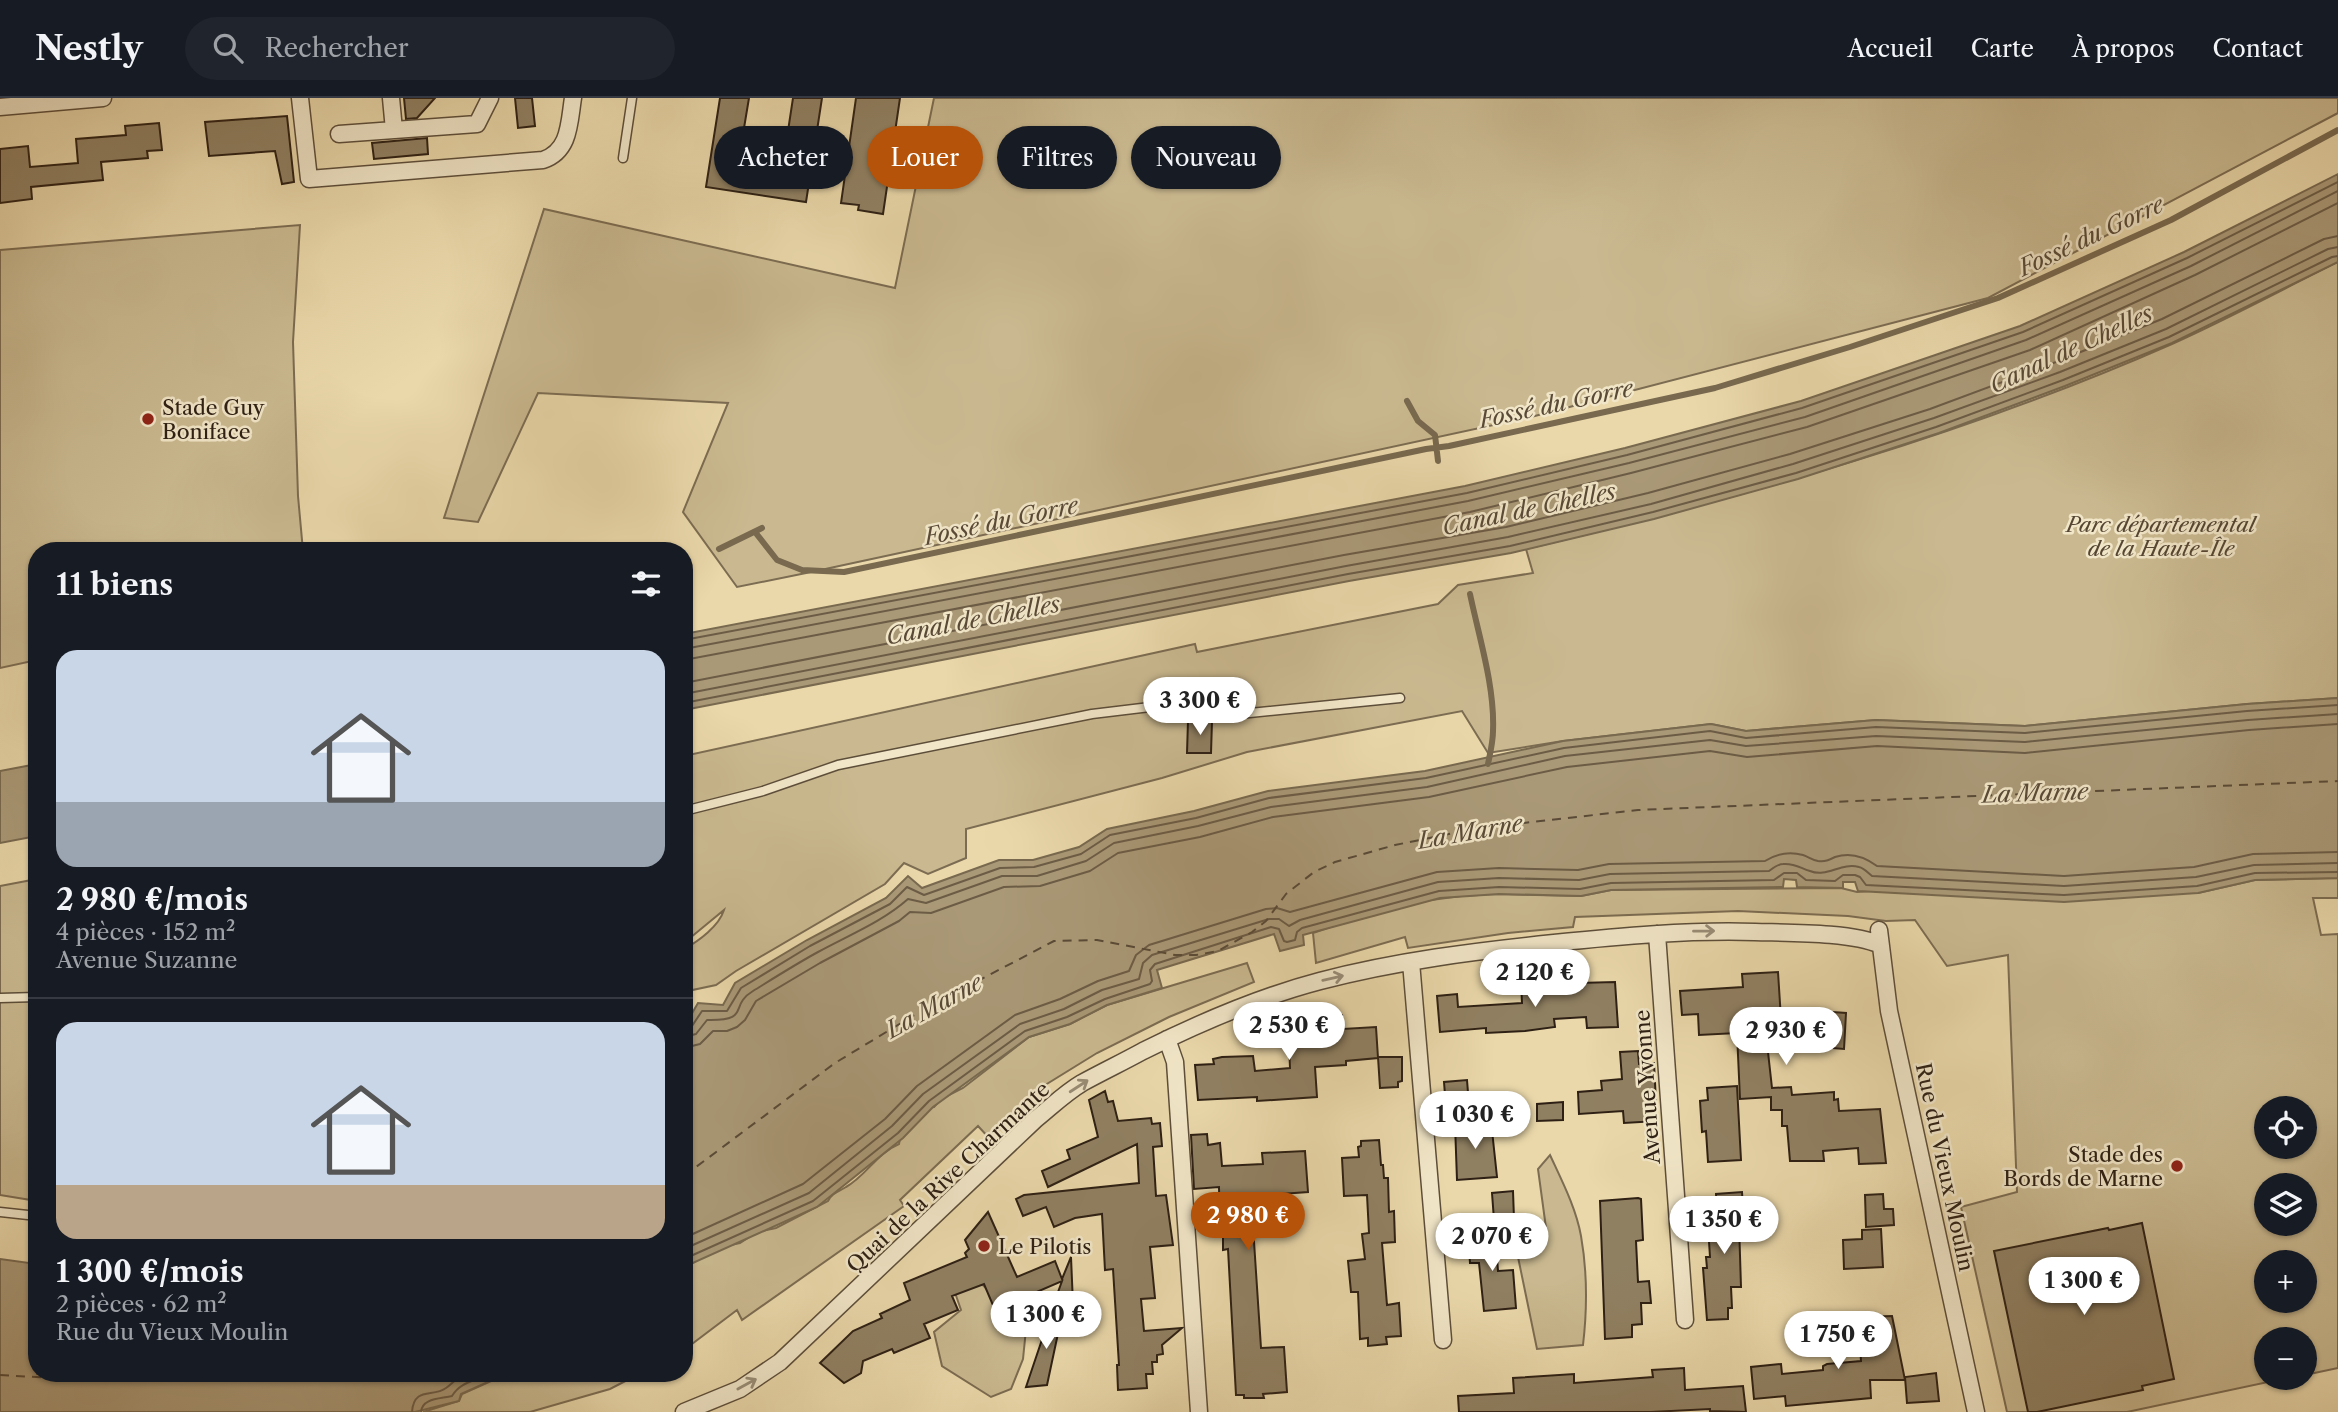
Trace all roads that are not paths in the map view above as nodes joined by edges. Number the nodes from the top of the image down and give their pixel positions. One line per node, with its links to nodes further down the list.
1 (103, 98): 7 (street)
2 (300, 98): 5 (street)
3 (391, 98): 8 (street)
4 (490, 98): 8 (street)
5 (573, 98)
6 (632, 98): 10 (lane)
7 (0, 107)
8 (394, 130): 9 (street)
9 (339, 134)
10 (623, 158)
11 (1400, 698): 12 (lane)
12 (693, 809)
13 (1657, 934): 14 (street, Quai de la Rive Charmante, one-way to 14); 15 (street, Quai de la Rive Charmante); 21 (street, Avenue Yvonne)
14 (1880, 937): 25 (street, Rue du Vieux Moulin)
15 (1411, 962): 18 (street, Quai de la Rive Charmante, one-way to 15); 22 (street)
16 (28, 997): 17 (lane)
17 (0, 998)
18 (1167, 1039): 23 (street, Quai de la Rive Charmante, one-way to 18); 24 (street)
19 (0, 1212): 20 (lane)
20 (28, 1215)
21 (1685, 1320)
22 (1443, 1340)
23 (684, 1412)
24 (1199, 1412)
25 (1976, 1412)

